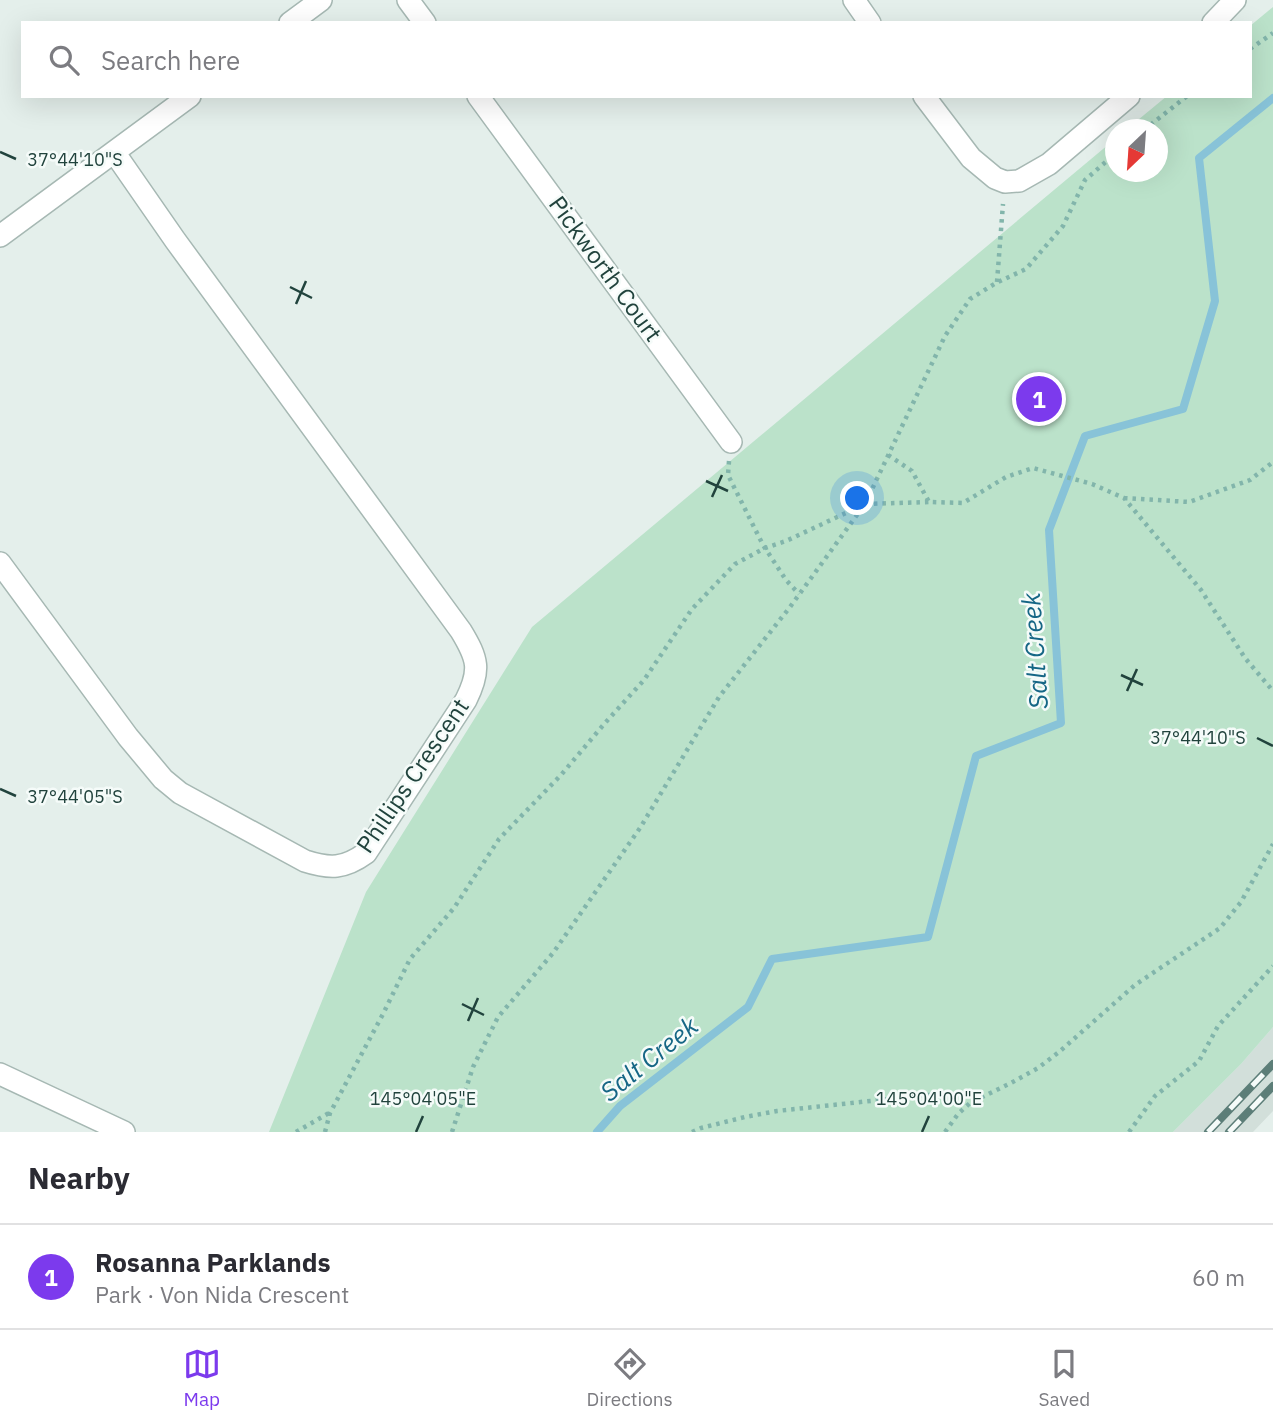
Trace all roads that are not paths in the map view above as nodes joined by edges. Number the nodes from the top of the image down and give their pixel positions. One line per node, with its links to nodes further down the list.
1 (321, 0): 5 (street)
2 (408, 0): 6 (street)
3 (854, 0): 7 (street)
4 (1235, 0): 8 (street)
5 (293, 21)
6 (424, 21)
7 (869, 21)
8 (1215, 21)
9 (187, 98): 13 (street)
10 (479, 98): 15 (street, Pickworth Court)
11 (926, 98): 12 (street)
12 (1127, 98)
13 (114, 152): 14 (street); 16 (street, Phillips Crescent)
14 (0, 236)
15 (731, 442)
16 (0, 563)
17 (0, 1074): 18 (street)
18 (124, 1132)

